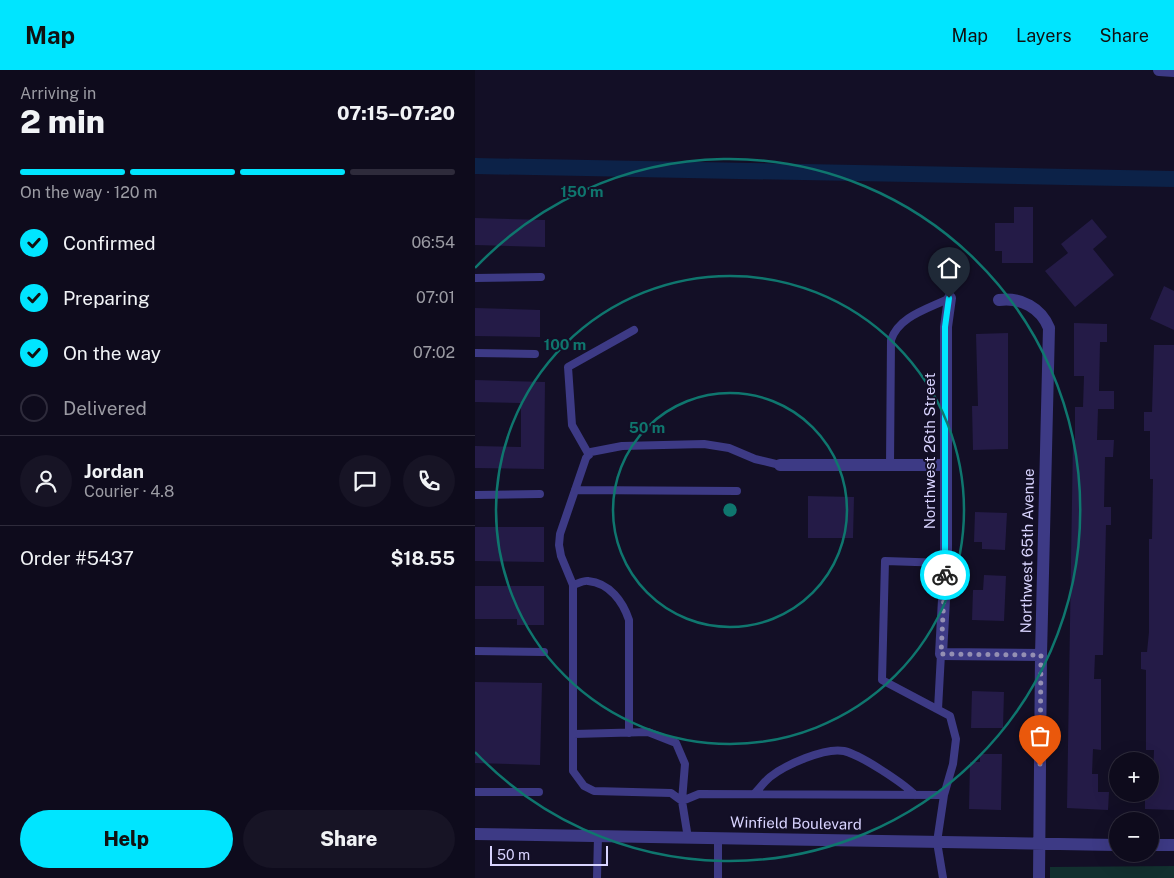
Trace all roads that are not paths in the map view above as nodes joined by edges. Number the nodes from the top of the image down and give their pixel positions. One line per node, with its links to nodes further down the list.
1 (1159, 70): 2 (street)
2 (1174, 71)
3 (541, 277): 4 (lane)
4 (475, 278)
5 (949, 298): 12 (lane); 13 (street, Northwest 26th Street)
6 (999, 300): 23 (street, Northwest 65th Avenue)
7 (633, 330): 10 (lane)
8 (475, 353): 9 (lane)
9 (535, 354)
10 (589, 455): 11 (lane); 14 (lane)
11 (780, 465): 12 (street)
12 (890, 465): 13 (street)
13 (944, 465): 18 (street, Northwest 26th Street)
14 (575, 490): 15 (lane); 19 (lane)
15 (737, 491)
16 (540, 494): 17 (lane)
17 (475, 495)
18 (946, 563): 22 (street, Northwest 26th Street); 24 (lane)
19 (573, 585): 25 (lane); 26 (lane)
20 (475, 651): 21 (lane)
21 (544, 652)
22 (941, 654): 23 (street); 24 (lane)
23 (1041, 655): 38 (street, Northwest 65th Avenue)
24 (938, 709): 31 (lane)
25 (629, 733): 26 (lane); 32 (lane)
26 (574, 734): 32 (lane)
27 (475, 792): 28 (lane)
28 (539, 792)
29 (754, 794): 30 (lane); 30 (lane); 32 (lane)
30 (915, 795): 31 (lane)
31 (944, 795): 37 (lane)
32 (682, 801): 35 (lane)
33 (475, 834): 34 (street, Winfield Boulevard)
34 (598, 836): 35 (street, Winfield Boulevard); 42 (lane)
35 (688, 838): 36 (street, Winfield Boulevard)
36 (718, 838): 37 (street, Winfield Boulevard); 43 (lane)
37 (937, 842): 38 (street, Winfield Boulevard); 44 (lane)
38 (1040, 844): 39 (street, Winfield Boulevard); 45 (street, Northwest 65th Avenue)
39 (1109, 844)
40 (1159, 845): 41 (street)
41 (1174, 845)
42 (597, 878)
43 (718, 878)
44 (943, 878)
45 (1039, 878)

